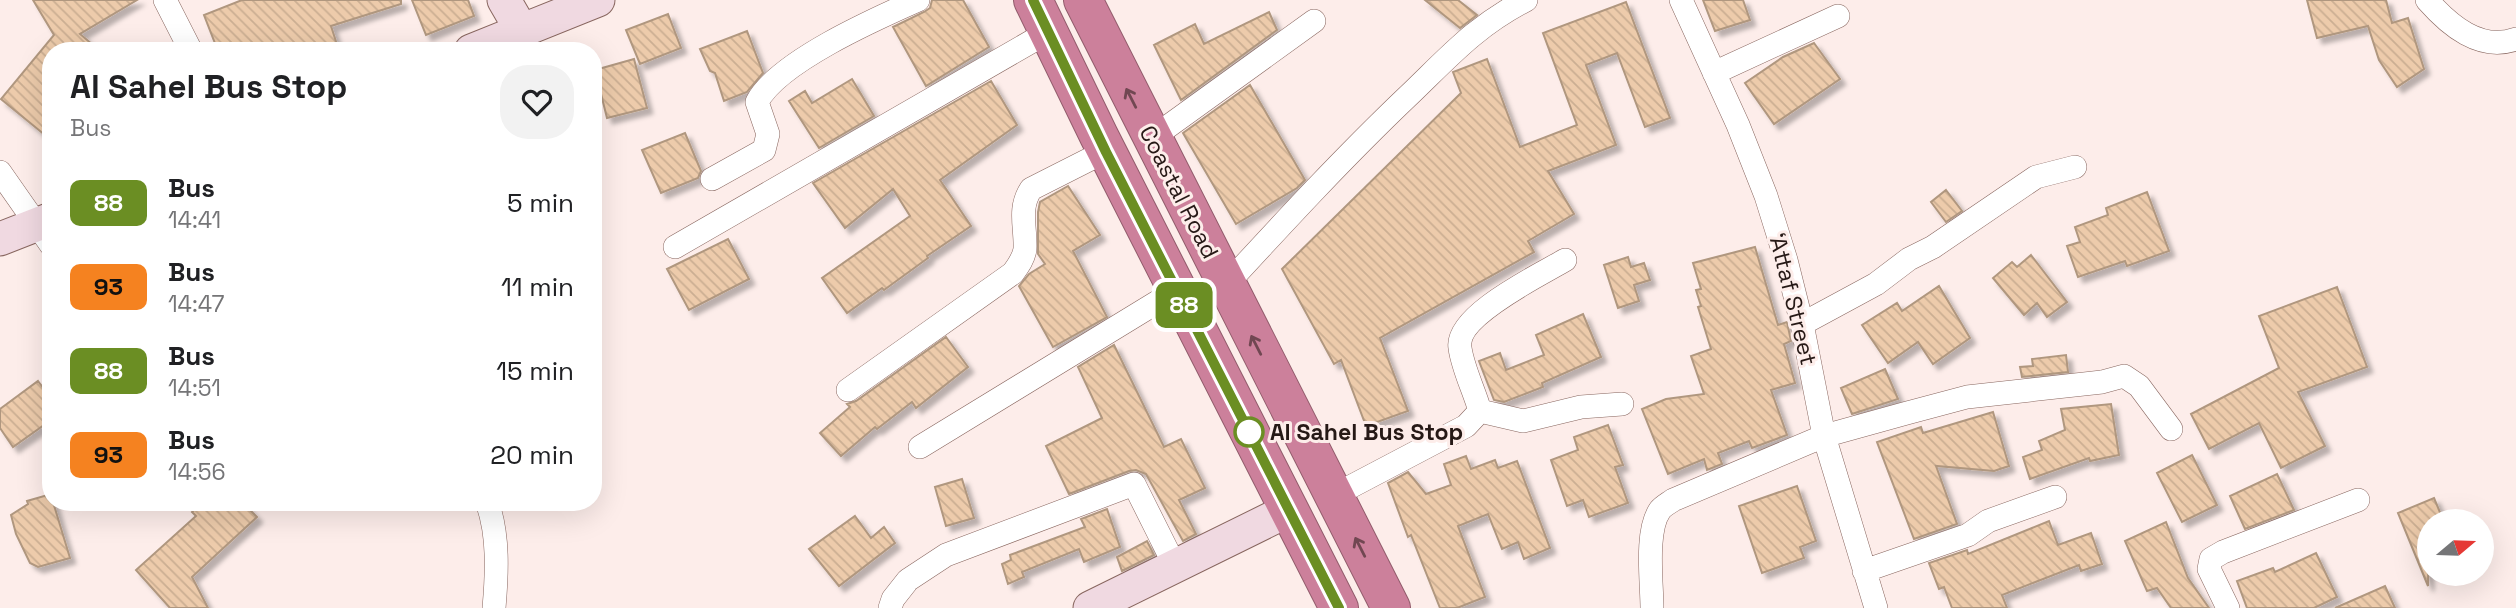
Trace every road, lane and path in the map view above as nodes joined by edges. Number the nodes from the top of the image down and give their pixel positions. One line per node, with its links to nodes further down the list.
1 (165, 0): 14 (street)
2 (504, 0): 12 (street)
3 (598, 0): 12 (street)
4 (918, 0): 21 (street)
5 (1083, 0): 17 (highway, Coastal Road, one-way to 5)
6 (1526, 0): 27 (street)
7 (1681, 0): 16 (street, ‘Attaf Street)
8 (2427, 0): 13 (street)
9 (1040, 16): 18 (highway); 25 (street)
10 (1838, 16): 16 (street)
11 (1314, 21): 17 (street)
12 (522, 31): 15 (street)
13 (2516, 39)
14 (186, 42)
15 (494, 42)
16 (1714, 73): 29 (street, ‘Attaf Street)
17 (1152, 138): 27 (highway, Coastal Road)
18 (1106, 152): 28 (highway); 30 (street)
19 (2075, 167): 29 (street)
20 (0, 172): 22 (street)
21 (712, 179)
22 (42, 225)
23 (42, 231): 24 (street)
24 (0, 239)
25 (675, 247)
26 (1565, 260): 32 (street)
27 (1226, 285): 36 (highway, Coastal Road, one-way to 27)
28 (1177, 290): 35 (street); 39 (highway)
29 (1802, 324): 34 (street, ‘Attaf Street)
30 (848, 390)
31 (1622, 404): 32 (street)
32 (1480, 411): 36 (street)
33 (2171, 429): 34 (street)
34 (1824, 436): 42 (street, ‘Attaf Street); 48 (street)
35 (920, 447)
36 (1333, 496): 47 (highway, Coastal Road, one-way to 36)
37 (2055, 497): 42 (street)
38 (2358, 500): 50 (street)
39 (1289, 510): 41 (street); 46 (highway)
40 (490, 511): 43 (street)
41 (1175, 566): 44 (street); 45 (street)
42 (1864, 570): 49 (street, ‘Attaf Street)
43 (494, 608)
44 (890, 608)
45 (1090, 608)
46 (1339, 608)
47 (1391, 608)
48 (1653, 608)
49 (1876, 608)
50 (2228, 608)

